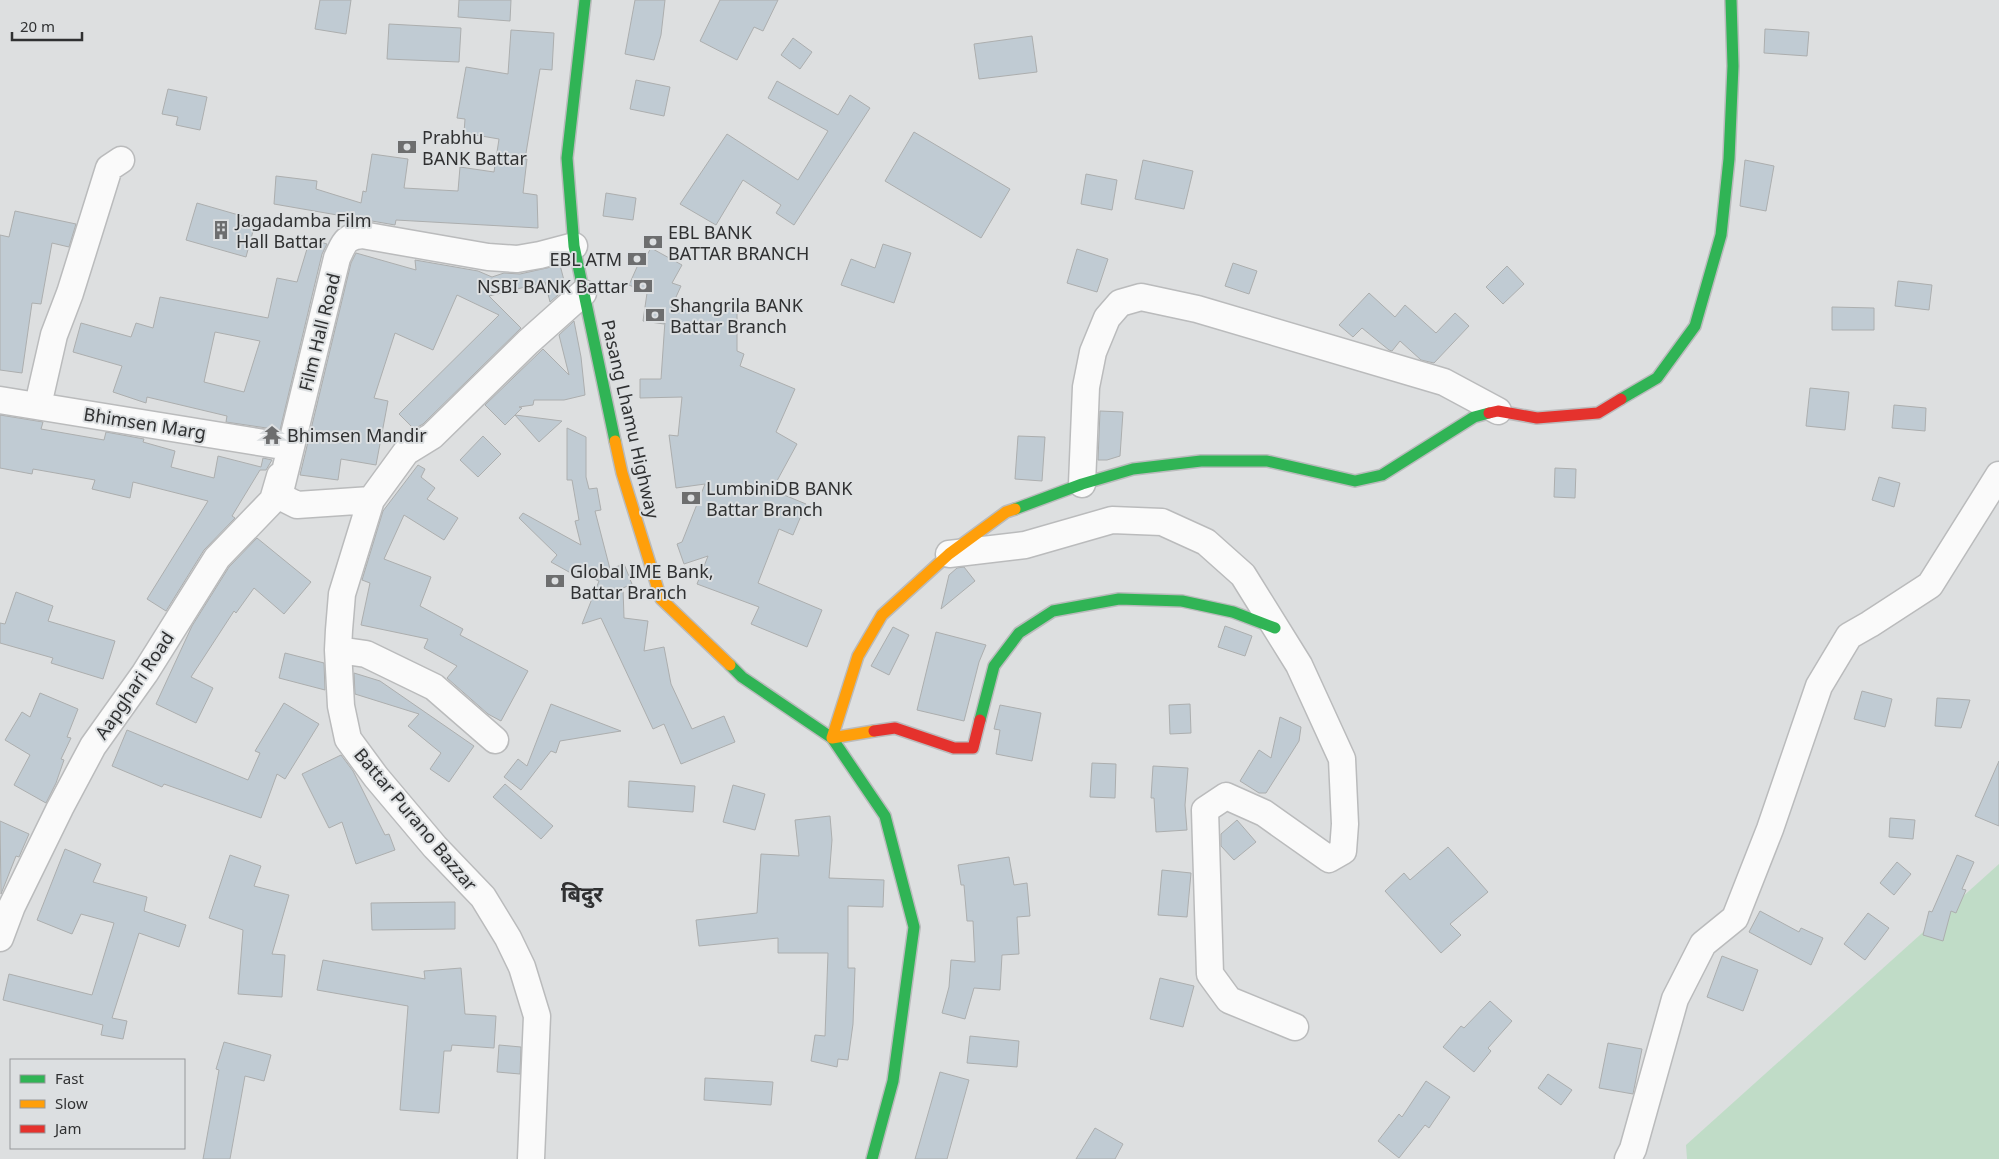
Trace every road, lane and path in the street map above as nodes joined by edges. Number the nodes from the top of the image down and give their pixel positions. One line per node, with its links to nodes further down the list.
1 (585, 0): 4 (street, Pasang Lhamu Highway)
2 (1731, 0): 8 (street)
3 (121, 160): 7 (street)
4 (574, 246): 5 (street, Pasang Lhamu Highway); 9 (street, Film Hall Road)
5 (583, 293): 12 (street, Battar Purano Bazzar); 16 (street, Pasang Lhamu Highway)
6 (0, 400): 7 (street, Bhimsen Marg)
7 (38, 405): 9 (street, Bhimsen Marg)
8 (1498, 411): 11 (street); 11 (street)
9 (289, 447): 12 (street); 18 (street, Aapghari Road)
10 (1999, 475): 22 (street)
11 (1082, 484): 13 (street)
12 (371, 500): 15 (street, Battar Purano Bazzar)
13 (949, 554): 14 (street); 16 (street)
14 (1275, 628): 16 (street); 19 (street)
15 (338, 650): 17 (street); 20 (street, Battar Purano Bazzar)
16 (832, 738): 21 (street, Pasang Lhamu Highway)
17 (495, 740)
18 (0, 938)
19 (1295, 1027)
20 (528, 1156)
21 (872, 1159)
22 (1628, 1159)

